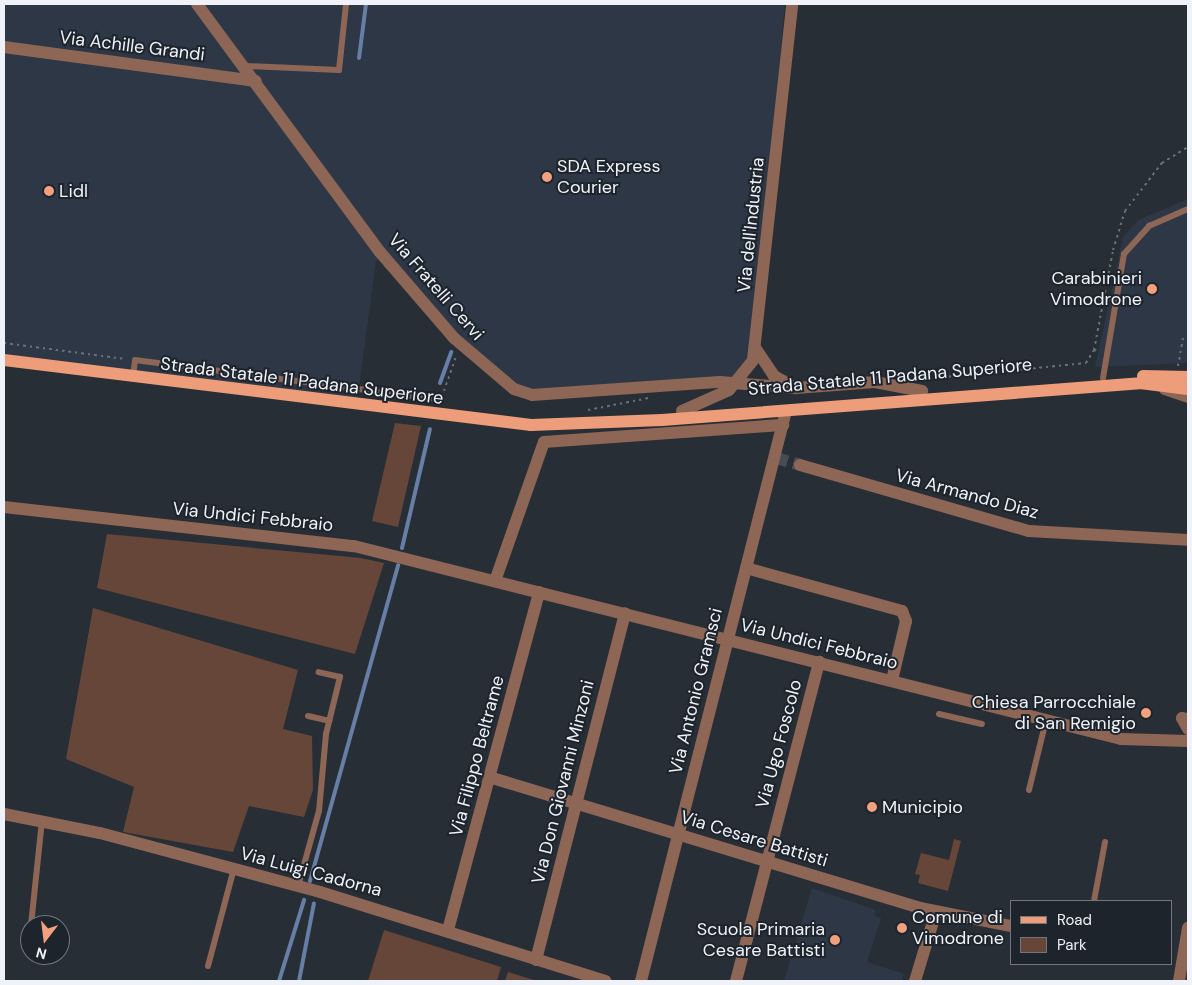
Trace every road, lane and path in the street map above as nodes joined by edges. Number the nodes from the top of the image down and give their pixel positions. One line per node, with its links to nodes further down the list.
1 (197, 4): 5 (street, Via Fratelli Cervi)
2 (346, 4): 5 (lane)
3 (792, 4): 11 (street, Via dell'Industria)
4 (4, 47): 6 (street, Via Achille Grandi)
5 (246, 66): 6 (street, Via Fratelli Cervi)
6 (256, 81): 10 (street, Via Fratelli Cervi)
7 (1188, 209): 12 (lane)
8 (1183, 337): 15 (path)
9 (4, 343): 14 (path)
10 (464, 348): 20 (street, Via Fratelli Cervi); 27 (path)
11 (756, 349): 20 (street, Via dell'Industria); 22 (street)
12 (1104, 352): 18 (lane); 19 (path)
13 (4, 360): 16 (main road, Strada Statale 11 Padana Superiore)
14 (135, 360): 16 (lane); 27 (lane)
15 (1177, 368)
16 (133, 377): 31 (main road, Strada Statale 11 Padana Superiore)
17 (1188, 377): 18 (main road, Strada Statale 11 Padana Superiore)
18 (1103, 378): 24 (main road, Strada Statale 11 Padana Superiore)
19 (913, 380)
20 (737, 383): 22 (street, Via Fratelli Cervi); 30 (street, Via dell'Industria)
21 (1146, 383): 23 (main road, Strada Statale 11 Padana Superiore); 26 (street); 28 (main road, Strada Statale 11 Padana Superiore)
22 (796, 388): 24 (street, Via Fratelli Cervi)
23 (1188, 390)
24 (922, 391): 30 (main road, Strada Statale 11 Padana Superiore)
25 (649, 397): 29 (path)
26 (1188, 397)
27 (442, 400)
28 (786, 410): 31 (main road, Strada Statale 11 Padana Superiore); 32 (street, Via Antonio Gramsci)
29 (584, 411)
30 (682, 411): 31 (main road, Strada Statale 11 Padana Superiore)
31 (596, 423)
32 (783, 424): 36 (street, Via Antonio Gramsci); 37 (street)
33 (800, 465): 35 (street, Via Armando Diaz)
34 (4, 507): 37 (street, Via Undici Febbraio)
35 (1188, 540)
36 (746, 568): 40 (street, Via Antonio Gramsci); 43 (street)
37 (495, 581): 38 (street, Via Undici Febbraio)
38 (538, 592): 39 (street, Via Undici Febbraio); 50 (street, Via Filippo Beltrame)
39 (625, 613): 40 (street, Via Undici Febbraio); 52 (street, Via Don Giovanni Minzoni)
40 (728, 638): 41 (street, Via Undici Febbraio); 55 (street, Via Antonio Gramsci)
41 (819, 662): 43 (street, Via Undici Febbraio); 57 (street, Via Ugo Foscolo)
42 (319, 672): 47 (lane)
43 (892, 680): 46 (street, Via Undici Febbraio)
44 (939, 714): 48 (lane)
45 (308, 716): 47 (lane)
46 (1046, 720): 49 (street, Via Undici Febbraio); 51 (lane)
47 (329, 721): 59 (lane)
48 (982, 724)
49 (1188, 741)
50 (489, 777): 52 (street, Via Cesare Battisti); 65 (street, Via Filippo Beltrame)
51 (1029, 790)
52 (576, 803): 55 (street, Via Cesare Battisti); 67 (street, Via Don Giovanni Minzoni)
53 (4, 814): 54 (street, Via Luigi Cadorna)
54 (42, 821): 58 (street, Via Luigi Cadorna); 62 (lane)
55 (678, 834): 57 (street, Via Cesare Battisti); 71 (street, Via Antonio Gramsci)
56 (1105, 842): 60 (lane)
57 (767, 860): 61 (street, Via Cesare Battisti); 72 (street, Via Ugo Foscolo)
58 (234, 868): 59 (street, Via Luigi Cadorna); 69 (lane)
59 (298, 886): 65 (street, Via Luigi Cadorna)
60 (1094, 900)
61 (936, 912): 63 (street, Via Cesare Battisti); 73 (street)
62 (32, 915)
63 (1010, 926)
64 (1188, 928): 68 (street)
65 (448, 930): 67 (street, Via Luigi Cadorna)
66 (1172, 955): 68 (street)
67 (536, 960): 70 (street, Via Luigi Cadorna)
68 (1184, 964): 74 (street)
69 (208, 966)
70 (605, 981)
71 (641, 981)
72 (736, 981)
73 (915, 981)
74 (1179, 981)

